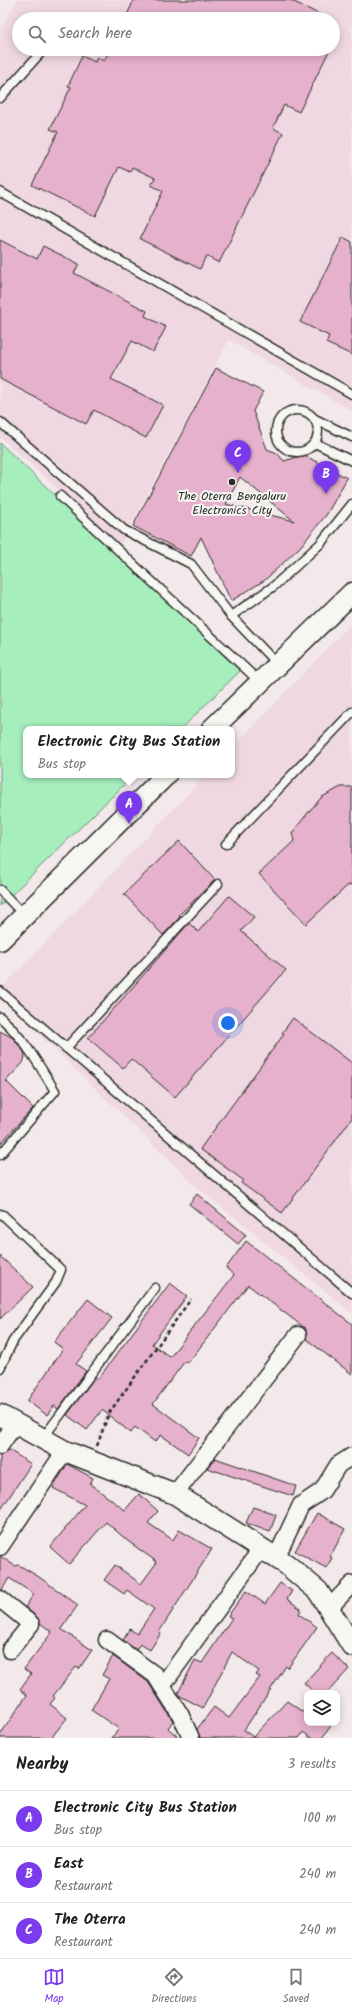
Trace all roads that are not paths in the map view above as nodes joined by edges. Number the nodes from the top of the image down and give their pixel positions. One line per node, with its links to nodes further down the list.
1 (38, 56): 2 (lane)
2 (0, 98)
3 (0, 192): 4 (lane)
4 (352, 394)
5 (315, 419): 7 (lane); 8 (lane); 8 (lane)
6 (0, 422): 13 (lane)
7 (352, 437)
8 (315, 443): 9 (lane)
9 (352, 461)
10 (60, 496): 15 (lane)
11 (352, 504): 13 (lane)
12 (352, 593): 14 (street)
13 (231, 616): 14 (lane)
14 (278, 665): 15 (street)
15 (260, 682): 17 (street)
16 (352, 712): 19 (lane)
17 (215, 726)
18 (163, 778): 22 (street)
19 (226, 844)
20 (218, 884): 26 (lane)
21 (0, 890): 22 (lane)
22 (24, 915): 23 (street)
23 (0, 940)
24 (0, 991): 26 (lane)
25 (0, 1017): 27 (lane)
26 (66, 1048): 30 (lane)
27 (0, 1155)
28 (0, 1214): 32 (lane)
29 (155, 1288): 35 (lane)
30 (352, 1293)
31 (298, 1335): 39 (street)
32 (2, 1358): 33 (lane)
33 (0, 1368)
34 (8, 1420): 35 (street); 36 (street)
35 (43, 1439): 37 (street)
36 (0, 1446)
37 (65, 1450): 39 (street); 40 (street)
38 (352, 1456): 41 (street)
39 (175, 1494): 41 (street)
40 (0, 1547)
41 (269, 1553): 44 (street); 48 (street)
42 (352, 1584): 44 (street)
43 (0, 1598): 47 (street)
44 (329, 1608): 46 (street)
45 (107, 1640): 48 (street)
46 (352, 1646)
47 (10, 1650)
48 (162, 1686): 49 (street)
49 (191, 1738)

